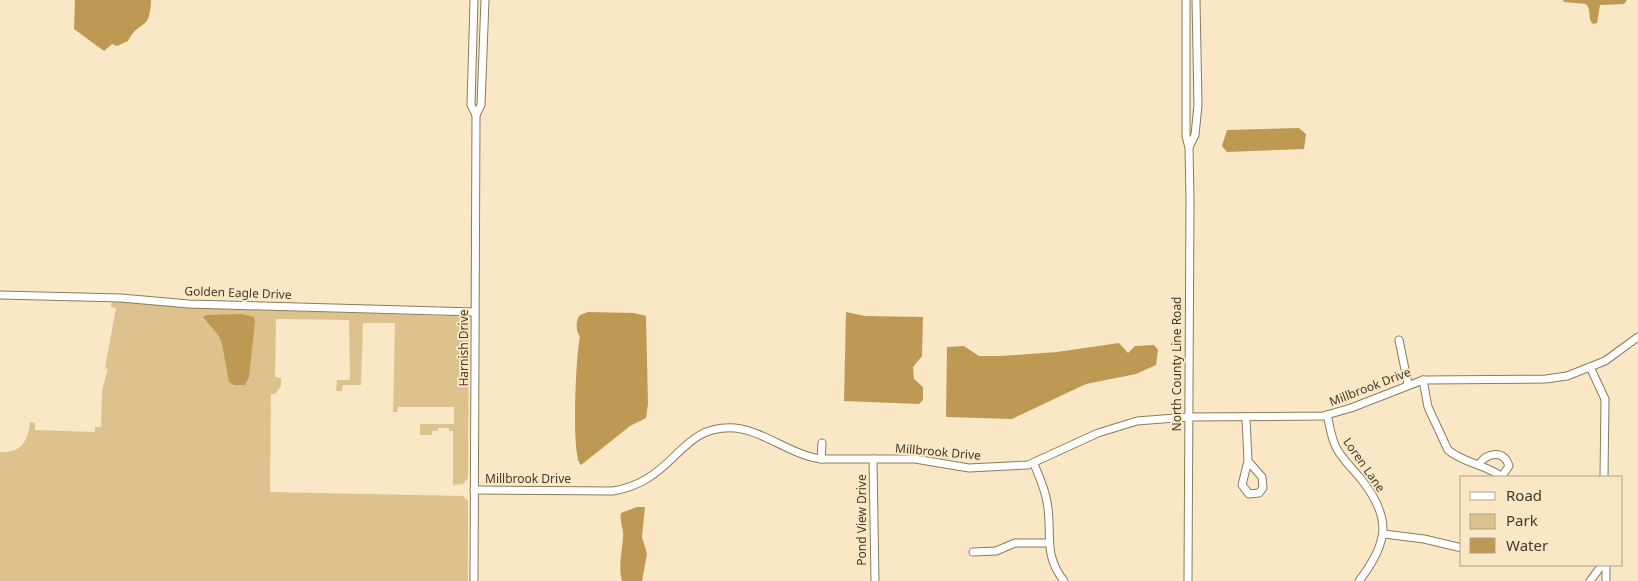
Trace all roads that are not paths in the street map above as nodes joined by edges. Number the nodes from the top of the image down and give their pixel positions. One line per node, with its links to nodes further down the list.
1 (474, 0): 5 (street, Harnish Drive)
2 (485, 0): 5 (street, Harnish Drive)
3 (1186, 0): 6 (street, North County Line Road)
4 (1196, 0): 6 (street, North County Line Road)
5 (476, 115): 8 (street, Harnish Drive)
6 (1189, 148): 15 (street, North County Line Road)
7 (0, 295): 8 (street, Golden Eagle Drive)
8 (475, 312): 26 (street, Harnish Drive)
9 (1638, 337): 11 (street, Millbrook Drive)
10 (1399, 340): 13 (street)
11 (1590, 367): 12 (street, Millbrook Drive); 25 (street)
12 (1423, 380): 13 (street, Millbrook Drive); 22 (street)
13 (1408, 384): 14 (street, Millbrook Drive)
14 (1328, 415): 16 (street, Millbrook Drive); 27 (street, Loren Lane)
15 (1188, 417): 16 (street, Millbrook Drive); 21 (street, Millbrook Drive); 36 (street, North County Line Road)
16 (1246, 418): 20 (street)
17 (822, 443): 18 (street)
18 (821, 459): 19 (street, Millbrook Drive); 26 (street, Millbrook Drive)
19 (873, 459): 21 (street, Millbrook Drive); 34 (street, Pond View Drive)
20 (1248, 461)
21 (1034, 464): 28 (street)
22 (1480, 464): 23 (street); 24 (street)
23 (1500, 476)
24 (1503, 476)
25 (1604, 476)
26 (474, 490): 33 (street, Harnish Drive)
27 (1384, 534): 29 (street); 37 (street)
28 (1048, 543): 30 (street); 35 (street)
29 (1460, 548)
30 (973, 552)
31 (1603, 566): 38 (street)
32 (1604, 566): 39 (street)
33 (474, 581)
34 (875, 581)
35 (1064, 581)
36 (1188, 581)
37 (1359, 581)
38 (1590, 581)
39 (1606, 581)

